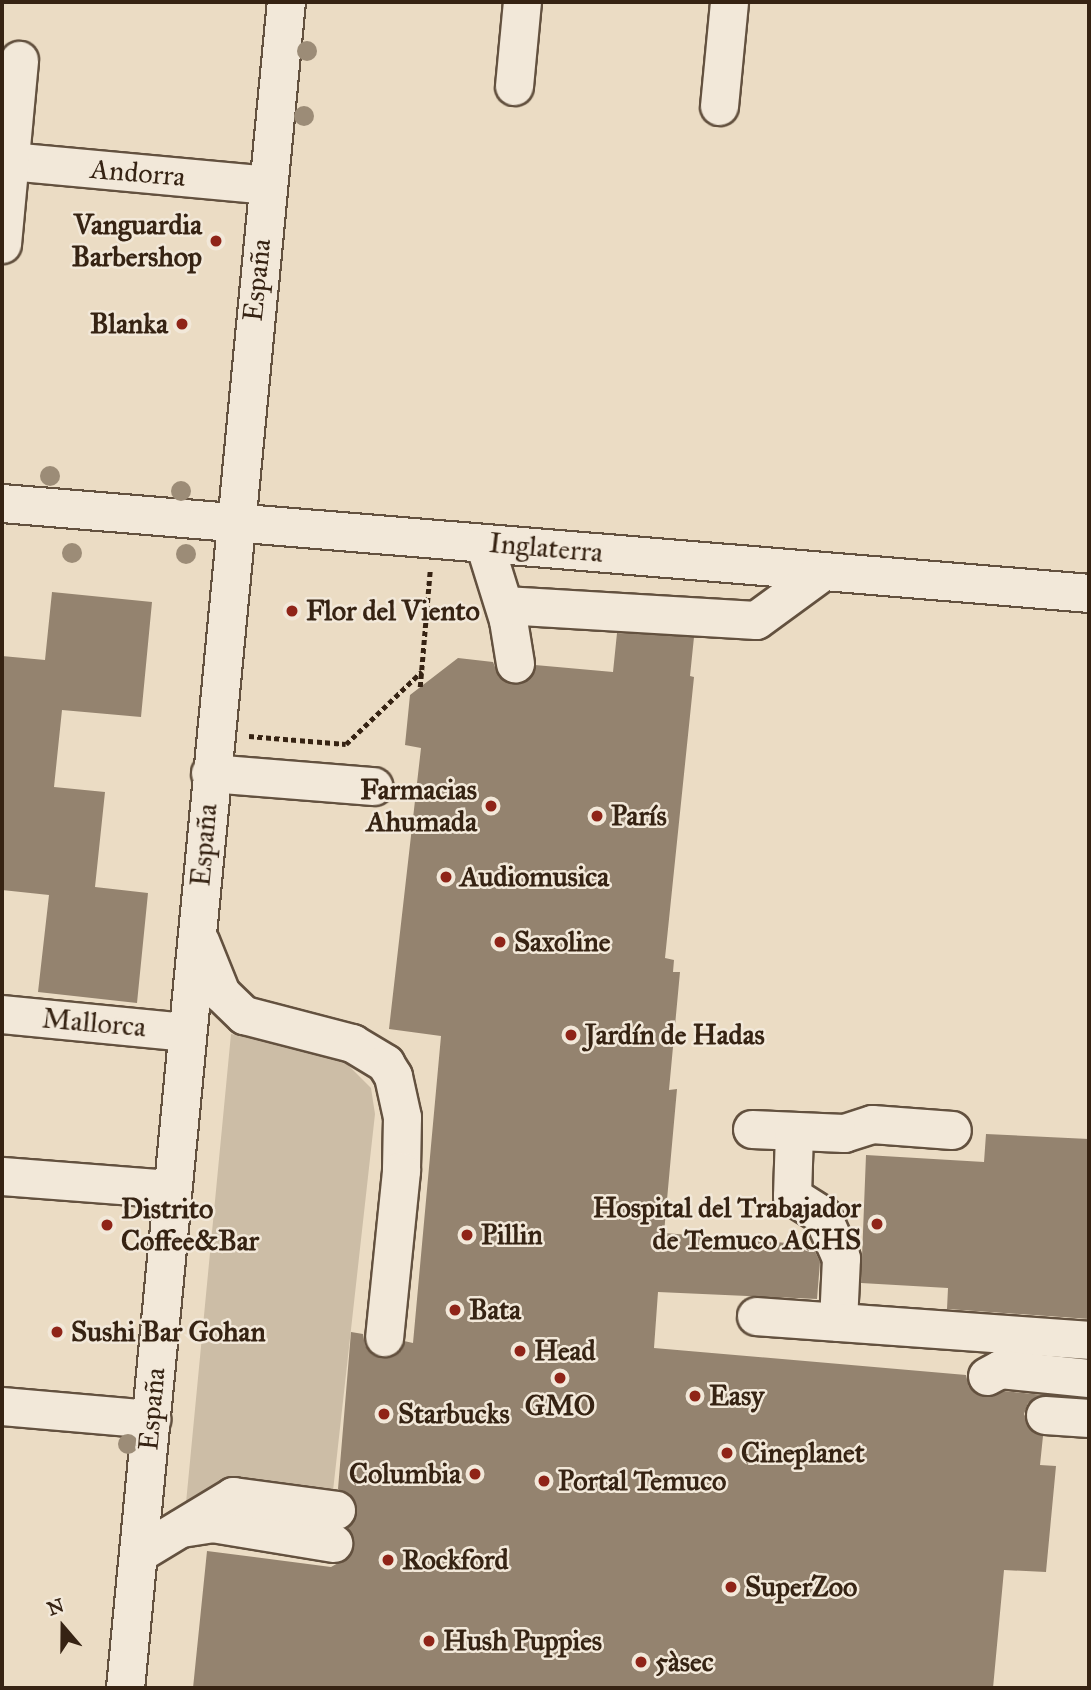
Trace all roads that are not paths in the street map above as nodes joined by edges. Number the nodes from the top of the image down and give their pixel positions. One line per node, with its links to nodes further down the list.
1 (285, 2): 8 (street, España)
2 (522, 2): 5 (street)
3 (729, 2): 6 (street)
4 (19, 60): 7 (street)
5 (514, 86)
6 (719, 106)
7 (10, 161): 8 (street, Andorra); 9 (street)
8 (267, 185): 11 (street, España)
9 (2, 244)
10 (2, 503): 11 (street, Inglaterra)
11 (233, 522): 12 (street, Inglaterra); 17 (street, España)
12 (484, 543): 13 (street, Inglaterra); 15 (street)
13 (823, 571): 14 (street, Inglaterra); 15 (street)
14 (1089, 593)
15 (504, 605): 16 (street)
16 (515, 663)
17 (210, 773): 18 (street); 19 (street, España)
18 (373, 786)
19 (197, 933): 21 (street, España); 29 (street)
20 (2, 1014): 21 (street, Mallorca)
21 (187, 1032): 26 (street, España)
22 (752, 1129): 24 (street)
23 (952, 1130): 24 (street)
24 (794, 1132): 28 (street)
25 (2, 1176): 26 (street)
26 (172, 1189): 36 (street, España)
27 (756, 1316): 28 (street)
28 (838, 1322): 30 (street)
29 (384, 1337)
30 (1089, 1340)
31 (987, 1376): 32 (street)
32 (1089, 1378)
33 (2, 1406): 36 (street)
34 (1045, 1415): 35 (street)
35 (1089, 1418)
36 (151, 1419): 38 (street, España)
37 (334, 1527): 38 (street)
38 (139, 1553): 39 (street, España)
39 (125, 1688)

